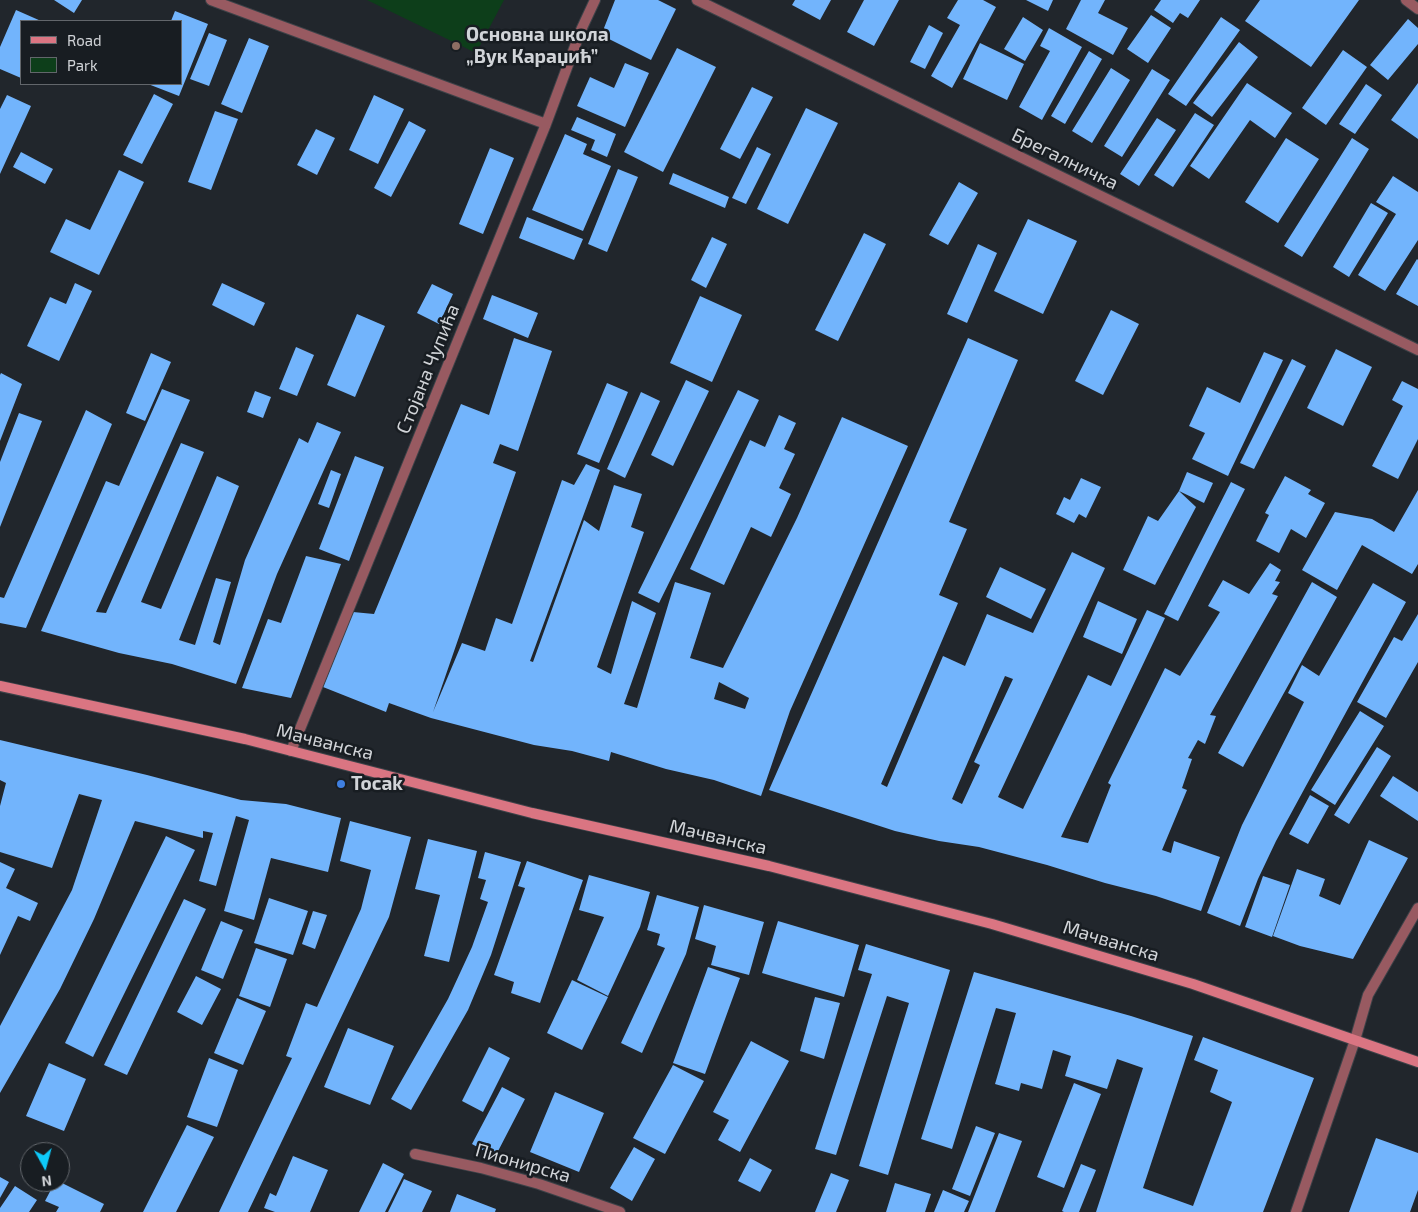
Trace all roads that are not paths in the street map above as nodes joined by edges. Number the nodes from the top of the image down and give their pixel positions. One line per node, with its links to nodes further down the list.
1 (212, 0): 6 (street)
2 (595, 0): 6 (street, Стојана Чупића)
3 (698, 0): 7 (street, Брегалничка)
4 (1406, 0): 5 (street)
5 (1418, 9)
6 (546, 124): 9 (street, Стојана Чупића)
7 (1418, 350)
8 (0, 686): 9 (main road, Мачванска)
9 (291, 751): 11 (main road, Мачванска)
10 (1418, 908): 11 (street)
11 (1355, 1040): 12 (main road, Мачванска); 15 (street)
12 (1418, 1062)
13 (415, 1154): 14 (street, Пионирска)
14 (620, 1212)
15 (1296, 1212)

